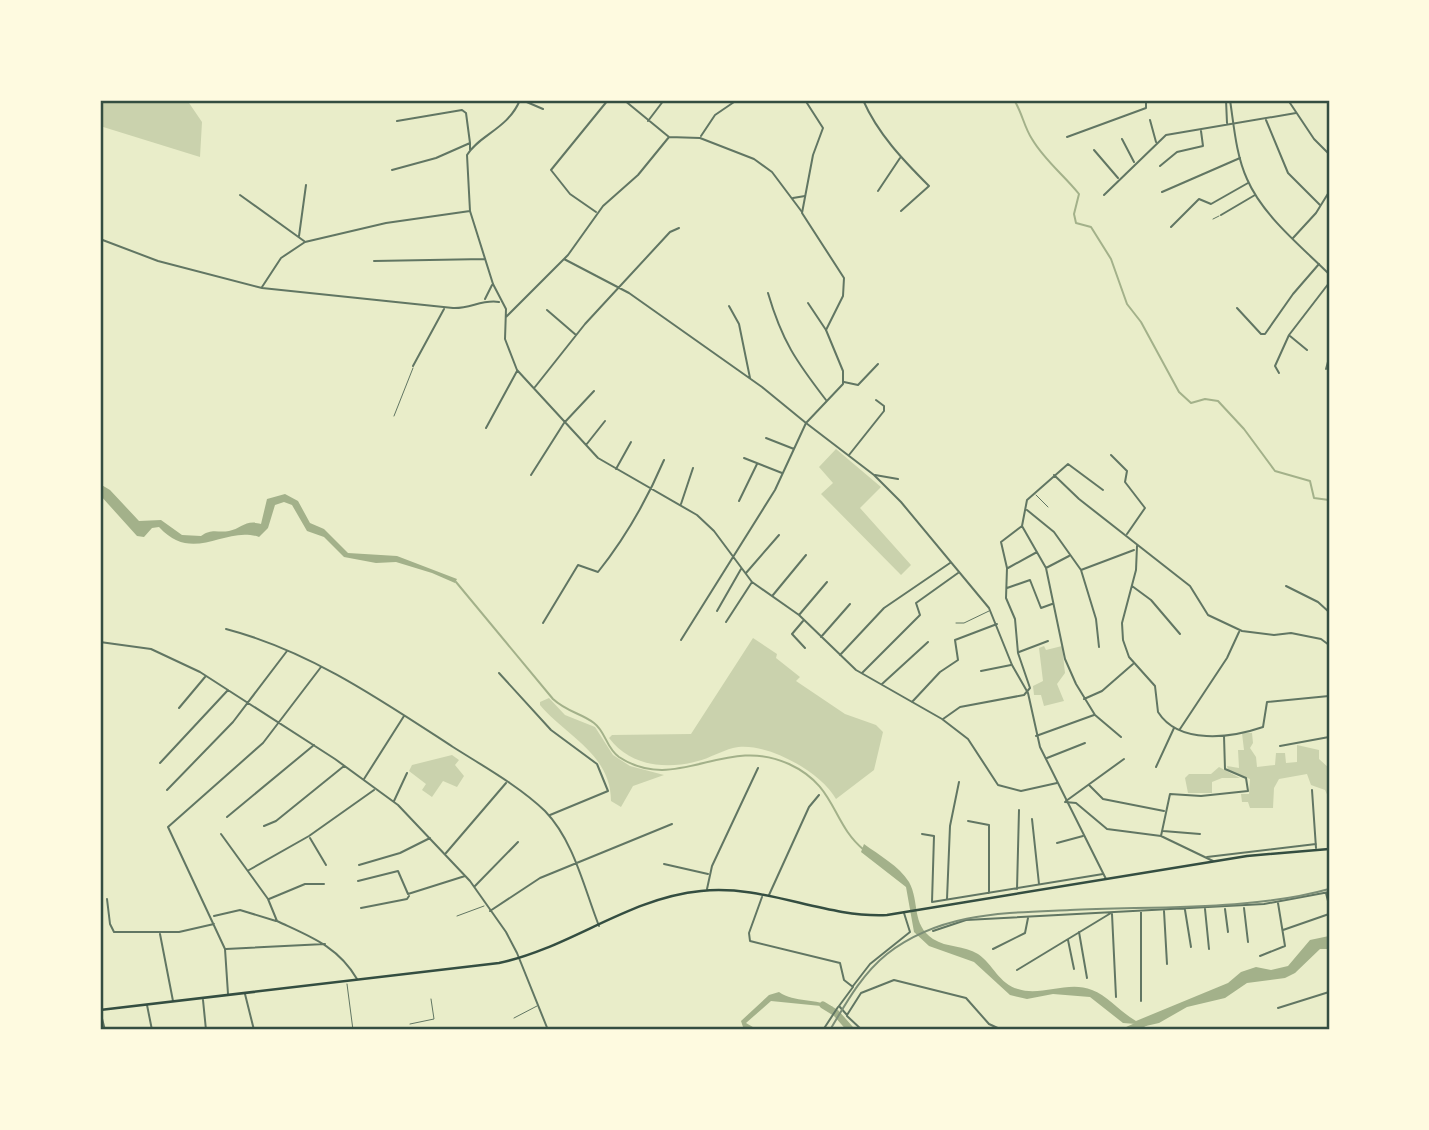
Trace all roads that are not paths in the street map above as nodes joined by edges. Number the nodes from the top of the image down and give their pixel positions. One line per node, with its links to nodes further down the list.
1 (521, 100): 14 (street); 29 (street)
2 (608, 100): 51 (street)
3 (624, 100): 19 (street)
4 (664, 100): 19 (street)
5 (737, 100): 25 (street)
6 (805, 100): 46 (street)
7 (863, 100): 32 (street)
8 (1070, 100): 13 (street)
9 (1146, 100): 24 (street)
10 (1226, 100): 21 (street)
11 (1230, 100): 20 (street)
12 (1288, 100): 15 (street)
13 (1060, 102)
14 (543, 109)
15 (1296, 113): 16 (street); 31 (street)
16 (1266, 119): 20 (street); 48 (street)
17 (1150, 120): 28 (street)
18 (397, 121): 27 (street)
19 (648, 121): 23 (street)
20 (1233, 124): 21 (street); 33 (street)
21 (1227, 125): 22 (street)
22 (1200, 130): 28 (street); 35 (street)
23 (669, 136): 25 (street); 51 (street)
24 (1066, 136)
25 (700, 138): 47 (street)
26 (1122, 139): 34 (street)
27 (470, 143): 29 (street); 36 (street)
28 (1156, 143): 34 (street)
29 (470, 150): 49 (street)
30 (1094, 150): 37 (street)
31 (1329, 153)
32 (900, 158): 40 (street); 50 (street)
33 (1240, 158): 38 (street); 41 (street)
34 (1134, 163): 37 (street)
35 (1160, 166)
36 (392, 170)
37 (1118, 178): 45 (street)
38 (1248, 183): 43 (street); 55 (street)
39 (306, 185): 57 (street)
40 (878, 191)
41 (1162, 192)
42 (1329, 192): 48 (street)
43 (1256, 194): 53 (street); 58 (street)
44 (240, 195): 57 (street)
45 (1104, 195)
46 (805, 196): 47 (street); 52 (street)
47 (792, 198): 52 (street)
48 (1320, 205): 58 (street)
49 (470, 211): 60 (street); 61 (street)
50 (901, 211)
51 (598, 213): 62 (street)
52 (802, 213): 79 (street)
53 (1221, 215): 54 (lane)
54 (1213, 219)
55 (1171, 227)
56 (679, 228): 69 (street)
57 (299, 237): 60 (street)
58 (1293, 238): 64 (street)
59 (102, 239): 68 (street)
60 (305, 242): 68 (street)
61 (486, 259): 63 (street); 67 (street)
62 (564, 259): 69 (street); 78 (street)
63 (374, 261)
64 (1319, 264): 65 (street); 76 (street)
65 (1329, 274)
66 (1329, 283): 81 (street)
67 (493, 284): 71 (street); 72 (street)
68 (262, 288): 75 (street)
69 (619, 288): 80 (street); 89 (street)
70 (768, 293): 93 (street)
71 (485, 300): 72 (street); 75 (street)
72 (500, 302): 78 (street)
73 (808, 303): 79 (street)
74 (729, 306): 89 (street)
75 (445, 308): 85 (street)
76 (1237, 308)
77 (547, 310): 80 (street)
78 (505, 317): 87 (street)
79 (826, 330): 90 (street)
80 (576, 335): 91 (street)
81 (1289, 335): 82 (street); 88 (street)
82 (1307, 351)
83 (1329, 358): 86 (street)
84 (878, 364): 90 (street)
85 (413, 366): 95 (lane)
86 (1326, 369)
87 (517, 370): 91 (street); 99 (street)
88 (1279, 373)
89 (751, 380): 98 (street)
90 (843, 381): 93 (street)
91 (535, 387): 97 (street)
92 (594, 391): 97 (street)
93 (826, 400): 98 (street)
94 (876, 400): 104 (street)
95 (394, 416)
96 (605, 421): 102 (street)
97 (564, 423): 102 (street); 113 (street)
98 (806, 423): 103 (street); 104 (street)
99 (486, 428)
100 (766, 438): 103 (street)
101 (631, 442): 110 (street)
102 (585, 446): 110 (street)
103 (794, 449): 111 (street)
104 (849, 455): 112 (street)
105 (1111, 455): 126 (street)
106 (744, 458): 108 (street)
107 (664, 460): 118 (street)
108 (757, 463): 111 (street); 121 (street)
109 (693, 468): 122 (street)
110 (615, 469): 118 (street)
111 (784, 473): 133 (street)
112 (874, 474): 115 (street); 117 (street)
113 (531, 475)
114 (1054, 475): 119 (street); 120 (street); 126 (street)
115 (888, 477): 116 (street); 117 (street)
116 (898, 479)
117 (886, 486): 134 (street)
118 (651, 490): 122 (street); 155 (street)
119 (1102, 490)
120 (1034, 493): 123 (lane); 124 (street)
121 (740, 501)
122 (681, 506): 133 (street)
123 (1048, 507)
124 (1026, 510): 125 (street); 132 (street)
125 (1022, 526): 130 (street); 135 (street)
126 (1126, 534): 128 (street)
127 (779, 536): 140 (street)
128 (1137, 546): 129 (street); 159 (street)
129 (1135, 550): 138 (street); 143 (street)
130 (1038, 552): 135 (street); 136 (street)
131 (806, 555): 146 (street)
132 (1070, 555): 136 (street); 138 (street)
133 (732, 558): 137 (street); 162 (street)
134 (951, 562): 139 (street); 172 (street)
135 (1007, 568): 145 (street)
136 (1046, 568): 148 (street)
137 (741, 569): 140 (street); 150 (street)
138 (1081, 570): 167 (street)
139 (959, 573): 149 (street); 179 (street)
140 (745, 574): 141 (street)
141 (752, 582): 146 (street); 154 (street)
142 (827, 582): 152 (street)
143 (1131, 586): 160 (street); 173 (street)
144 (1286, 586): 151 (street)
145 (1006, 588): 148 (street); 171 (street)
146 (773, 596): 152 (street)
147 (850, 604): 161 (street)
148 (1052, 604): 185 (street)
149 (991, 610): 156 (lane); 157 (street)
150 (717, 611)
151 (1329, 612)
152 (799, 615): 153 (street)
153 (804, 620): 161 (street); 168 (street)
154 (726, 622)
155 (543, 623)
156 (956, 623)
157 (996, 624): 174 (street); 187 (street)
158 (226, 629): 170 (street)
159 (1240, 631): 166 (street); 194 (street)
160 (1180, 635)
161 (821, 637): 172 (street)
162 (681, 640)
163 (1048, 641): 171 (street)
164 (100, 642): 180 (street)
165 (928, 642): 181 (street)
166 (1329, 645)
167 (1099, 647)
168 (805, 648)
169 (1329, 649): 176 (street)
170 (288, 650): 175 (street); 186 (street)
171 (1018, 653): 183 (street)
172 (839, 656): 179 (street)
173 (1134, 664): 185 (street); 193 (street)
174 (1012, 665): 177 (street); 183 (street)
175 (322, 666): 190 (street); 192 (street)
176 (1328, 669): 184 (street)
177 (981, 671)
178 (499, 673): 222 (street)
179 (861, 674): 181 (street)
180 (206, 676): 182 (street); 188 (street)
181 (881, 686): 187 (street)
182 (228, 690): 186 (street); 204 (street)
183 (1028, 694): 191 (street); 196 (street)
184 (1329, 696): 195 (street)
185 (1084, 699): 189 (street)
186 (249, 702): 192 (street); 215 (street)
187 (911, 702): 191 (street)
188 (178, 708)
189 (1095, 715): 196 (street); 197 (street)
190 (404, 716): 209 (street); 211 (street)
191 (942, 719): 212 (street)
192 (281, 724): 200 (street); 282 (street)
193 (1174, 727): 194 (street); 206 (street)
194 (1179, 730): 195 (street)
195 (1224, 734): 221 (street)
196 (1036, 736): 202 (street)
197 (1121, 737)
198 (1329, 737): 201 (street)
199 (1085, 743): 202 (street)
200 (314, 745): 205 (street); 223 (street)
201 (1280, 746)
202 (1046, 758): 212 (street)
203 (1124, 759): 213 (street)
204 (160, 763)
205 (345, 766): 209 (street); 227 (street)
206 (1156, 767)
207 (758, 768): 249 (street)
208 (407, 773): 218 (street)
209 (363, 779): 214 (street)
210 (959, 782): 266 (street)
211 (506, 783): 222 (street); 241 (street)
212 (1057, 783): 219 (street)
213 (1088, 785): 219 (street); 221 (street)
214 (376, 789): 218 (street); 232 (street)
215 (167, 790)
216 (1312, 790): 238 (street)
217 (819, 794): 263 (street)
218 (393, 802): 235 (street)
219 (1065, 802): 233 (street); 234 (street)
220 (1019, 810): 257 (street)
221 (1166, 812): 228 (street)
222 (548, 816): 244 (street)
223 (226, 817)
224 (1032, 819): 255 (street)
225 (968, 821): 260 (street)
226 (672, 824): 244 (street)
227 (264, 826)
228 (1163, 831): 231 (street); 234 (street)
229 (221, 834): 248 (street)
230 (922, 834): 266 (street)
231 (1200, 834)
232 (309, 836): 245 (street); 248 (street)
233 (1083, 836): 237 (street); 250 (street)
234 (1161, 836): 242 (street)
235 (430, 838): 241 (street); 247 (street)
236 (518, 842): 256 (street)
237 (1057, 843)
238 (1316, 844): 239 (street); 242 (street)
239 (1316, 849): 240 (main road); 243 (main road)
240 (1329, 849)
241 (445, 854): 251 (street)
242 (1206, 857): 243 (street)
243 (1213, 861): 252 (main road)
244 (575, 863): 276 (street); 286 (street)
245 (326, 864)
246 (664, 864): 249 (street)
247 (359, 865)
248 (248, 871): 265 (street)
249 (709, 874): 258 (street)
250 (1104, 874): 252 (street); 255 (street)
251 (465, 876): 256 (street); 261 (street)
252 (1107, 880): 278 (main road)
253 (358, 881): 261 (street)
254 (324, 884): 265 (street)
255 (1039, 885): 257 (street)
256 (474, 887): 268 (street)
257 (1017, 888): 260 (street)
258 (706, 890): 262 (main road); 286 (main road)
259 (1328, 892): 267 (street); 269 (street)
260 (989, 893): 266 (street)
261 (408, 894): 273 (street)
262 (764, 894): 263 (main road); 309 (street)
263 (769, 895): 278 (main road)
264 (107, 899): 289 (street)
265 (268, 899): 284 (street)
266 (947, 900)
267 (1278, 902): 270 (street); 287 (street)
268 (487, 905): 276 (street); 281 (lane)
269 (1329, 905)
270 (1244, 906): 272 (street); 293 (street)
271 (1205, 907): 272 (street); 274 (street); 298 (street)
272 (1225, 907): 291 (street)
273 (361, 908)
274 (1185, 909): 275 (street); 295 (street)
275 (1164, 910): 277 (street); 303 (street)
276 (490, 911): 300 (street)
277 (1141, 911): 279 (street); 316 (street)
278 (905, 912): 309 (street)
279 (1112, 912): 283 (street); 290 (street); 313 (street)
280 (1329, 914): 287 (street)
281 (457, 916)
282 (212, 917): 284 (street); 285 (street)
283 (1028, 917): 288 (street); 297 (street)
284 (276, 921): 294 (street)
285 (215, 924): 289 (street); 296 (street)
286 (599, 926): 300 (main road)
287 (1282, 930): 299 (street)
288 (933, 931)
289 (159, 932): 317 (street)
290 (1079, 932): 292 (street); 306 (street)
291 (1228, 932)
292 (1068, 940): 304 (street); 305 (street)
293 (1248, 942)
294 (325, 944): 296 (street); 307 (street)
295 (1191, 947)
296 (225, 949): 312 (street)
297 (993, 949)
298 (1209, 949)
299 (1260, 956)
300 (519, 958): 307 (main road); 319 (street)
301 (1329, 959): 302 (street)
302 (1329, 963)
303 (1167, 964)
304 (1074, 969)
305 (1017, 970)
306 (1087, 978)
307 (358, 980): 308 (main road)
308 (347, 981): 311 (main road); 330 (lane)
309 (852, 987): 320 (street)
310 (1329, 992): 321 (street)
311 (245, 993): 312 (main road); 329 (street)
312 (228, 995): 314 (main road)
313 (1116, 997)
314 (203, 998): 317 (main road); 328 (street)
315 (430, 999): 325 (lane)
316 (1141, 1001)
317 (173, 1002): 318 (main road)
318 (147, 1005): 322 (main road); 327 (street)
319 (537, 1006): 324 (lane); 331 (street)
320 (839, 1006): 323 (street); 332 (street)
321 (1278, 1008)
322 (100, 1010): 326 (street)
323 (847, 1015): 333 (street); 334 (street)
324 (514, 1018)
325 (410, 1024)
326 (105, 1030)
327 (152, 1030)
328 (206, 1030)
329 (254, 1030)
330 (353, 1030)
331 (548, 1030)
332 (823, 1030)
333 (862, 1030)
334 (1000, 1030)

